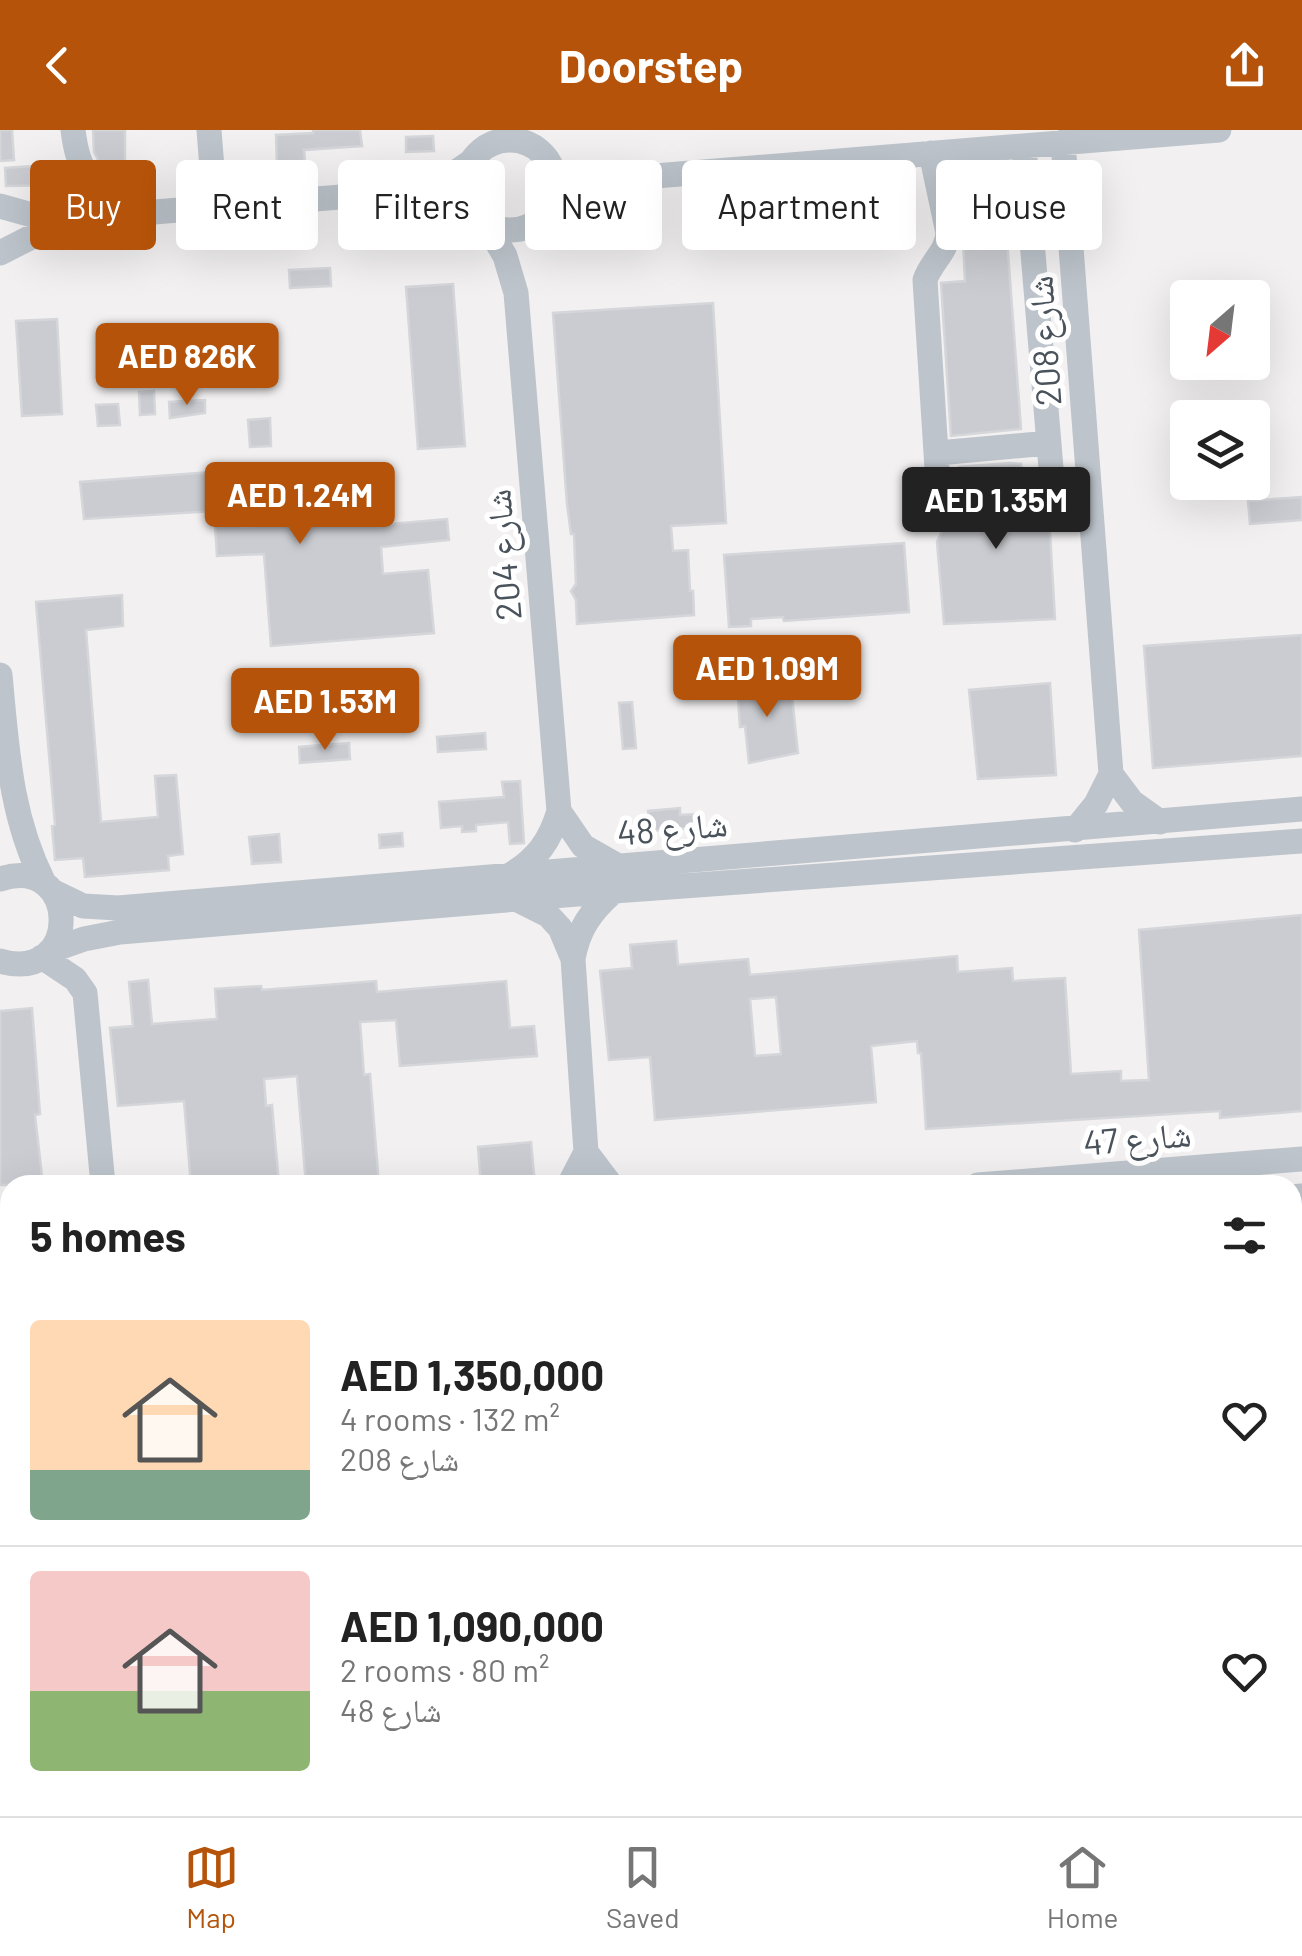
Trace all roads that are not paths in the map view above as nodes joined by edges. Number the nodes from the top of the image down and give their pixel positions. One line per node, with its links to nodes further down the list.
1 (73, 130): 9 (street)
2 (210, 130): 10 (street)
3 (1219, 130): 4 (street)
4 (1063, 142): 7 (street); 27 (street, شارع 208)
5 (534, 145): 6 (street); 11 (street)
6 (482, 146)
7 (1024, 146): 8 (street); 12 (street)
8 (932, 153): 13 (street); 14 (street)
9 (79, 160)
10 (212, 160)
11 (560, 160)
12 (1025, 160)
13 (936, 172)
14 (662, 176)
15 (0, 207): 16 (street); 22 (street)
16 (30, 214)
17 (30, 237): 22 (street)
18 (502, 250): 23 (street, شارع 204)
19 (530, 250): 23 (street, شارع 204)
20 (944, 250): 24 (street)
21 (1031, 250): 24 (street)
22 (0, 252)
23 (516, 292): 30 (street, شارع 204)
24 (938, 453): 25 (street)
25 (940, 500)
26 (0, 674): 28 (street)
27 (1111, 774): 31 (street); 32 (street)
28 (9, 777): 33 (street); 37 (street)
29 (1302, 809): 31 (street, شارع 48)
30 (559, 811): 36 (street); 38 (street)
31 (1160, 822): 32 (street, شارع 48)
32 (1074, 830): 36 (street, شارع 48)
33 (0, 836)
34 (1302, 841): 36 (street, شارع 48)
35 (0, 879): 37 (street, شارع 48)
36 (617, 879): 38 (street, شارع 48); 40 (street)
37 (48, 887): 38 (street, شارع 48); 39 (street)
38 (512, 888): 39 (street, شارع 48); 40 (street)
39 (46, 954): 41 (street, شارع 48); 44 (street)
40 (572, 959): 42 (street)
41 (0, 961)
42 (586, 1152): 45 (street); 46 (street)
43 (1302, 1159): 47 (street, شارع 47)
44 (102, 1175)
45 (573, 1175)
46 (603, 1175)
47 (1103, 1175)

